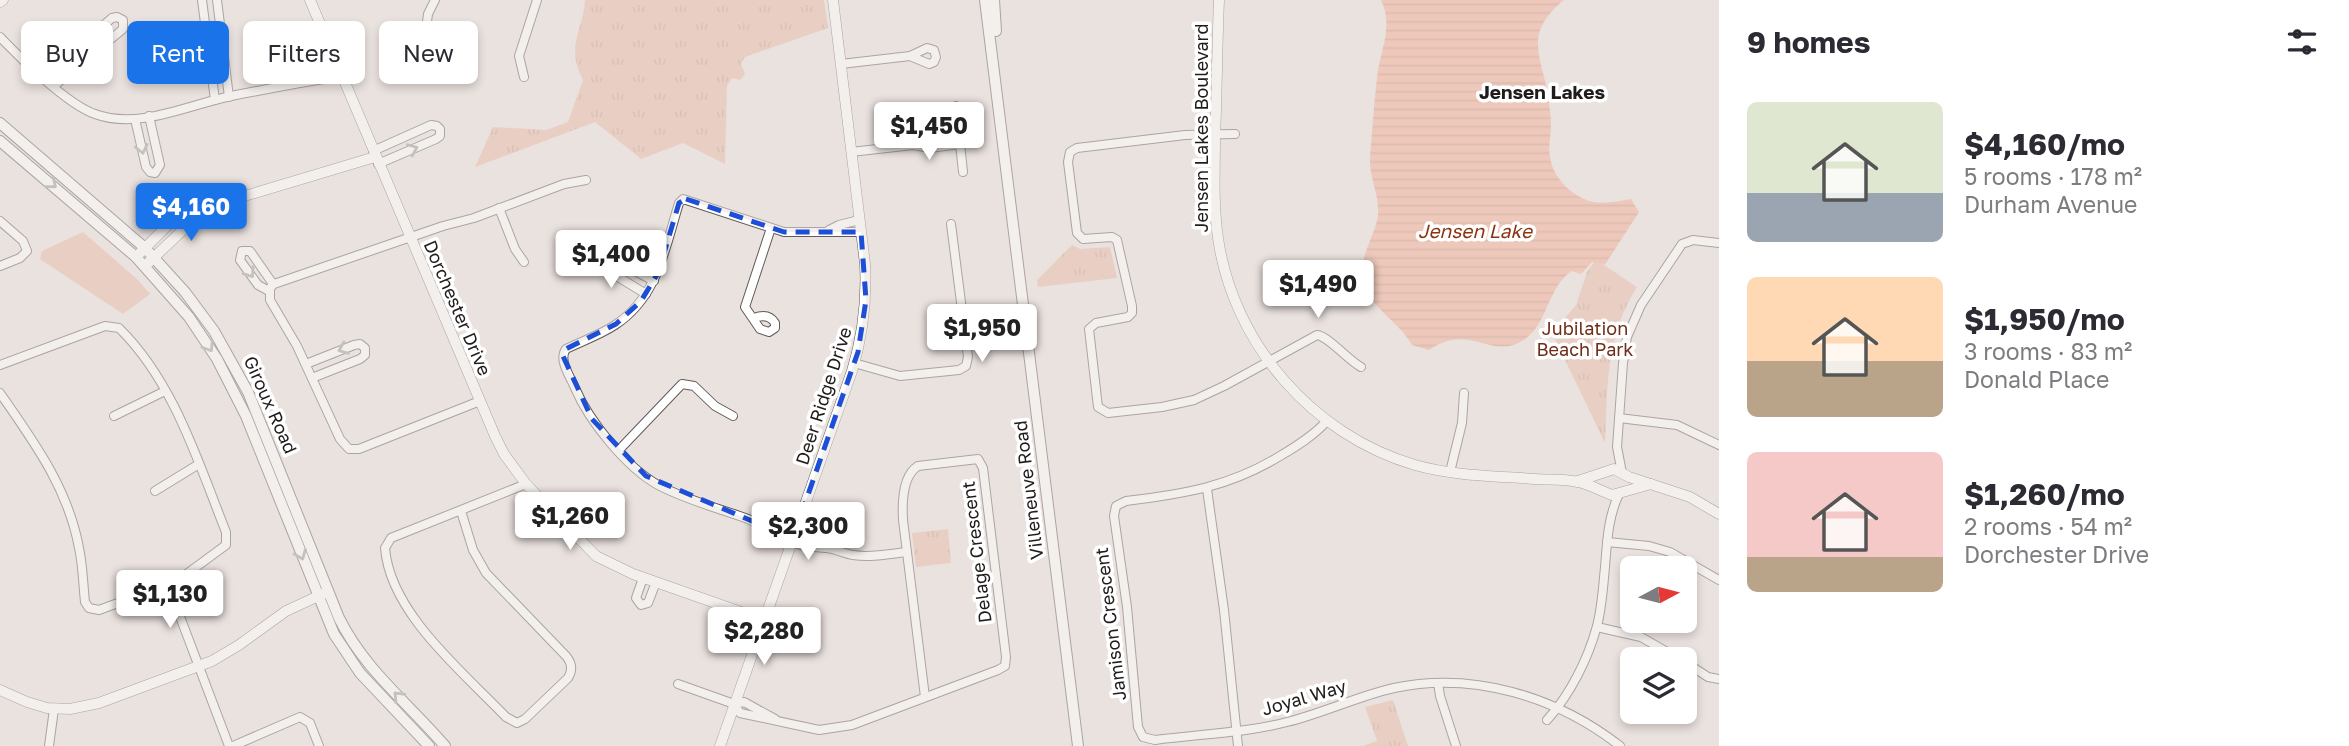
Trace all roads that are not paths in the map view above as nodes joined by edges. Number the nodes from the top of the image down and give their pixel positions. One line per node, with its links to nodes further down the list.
1 (202, 0): 25 (street)
2 (217, 0): 24 (street)
3 (310, 0): 11 (street, Dorchester Drive)
4 (435, 0): 12 (street)
5 (537, 0): 18 (street)
6 (833, 0): 17 (street, Deer Ridge Drive)
7 (985, 0): 44 (main road, Villeneuve Road)
8 (995, 0): 44 (main road, Villeneuve Road)
9 (1219, 0): 30 (street, Jensen Lakes Boulevard)
10 (108, 21): 14 (street)
11 (319, 21)
12 (427, 21)
13 (0, 37): 16 (street)
14 (113, 38)
15 (910, 56): 17 (street)
16 (21, 57)
17 (841, 64): 34 (street, Deer Ridge Drive)
18 (524, 76)
19 (52, 84): 23 (street)
20 (56, 84): 23 (street)
21 (298, 84): 24 (street)
22 (344, 84): 35 (street, Dorchester Drive)
23 (54, 86): 28 (street)
24 (229, 97): 25 (street)
25 (215, 100): 27 (street)
26 (956, 106): 33 (street)
27 (149, 116): 28 (street); 28 (street, one-way to 27)
28 (135, 119)
29 (0, 123): 49 (main road, Giroux Road)
30 (1216, 134): 31 (street); 59 (street, Jensen Lakes Boulevard); 59 (street)
31 (1235, 134)
32 (0, 141): 50 (main road, Giroux Road, one-way to 50)
33 (960, 144): 34 (street); 36 (street)
34 (851, 152): 40 (street, Deer Ridge Drive)
35 (375, 157): 35 (street, one-way to 35); 38 (street); 47 (street, Dorchester Drive)
36 (963, 172)
37 (586, 180): 39 (street)
38 (208, 207): 49 (street); 51 (street)
39 (499, 208): 47 (street); 52 (street)
40 (859, 220): 45 (street); 46 (street, Deer Ridge Drive)
41 (0, 221): 53 (street)
42 (951, 224): 60 (street)
43 (771, 228): 45 (street); 55 (street); 58 (street)
44 (1015, 229): 124 (main road, Villeneuve Road)
45 (829, 230): 46 (street)
46 (861, 232): 60 (street, Deer Ridge Drive)
47 (410, 237): 56 (street); 68 (street, Dorchester Drive)
48 (1719, 243): 71 (street)
49 (145, 248): 50 (street); 51 (main road, Giroux Road)
50 (136, 257): 54 (main road, Giroux Road)
51 (154, 257): 54 (street); 100 (main road, Giroux Road)
52 (524, 262)
53 (0, 266)
54 (145, 266): 101 (main road, Giroux Road, one-way to 101)
55 (654, 281): 57 (street); 57 (street)
56 (271, 288): 56 (street, one-way to 56); 61 (street)
57 (646, 294): 75 (street)
58 (754, 318)
59 (1269, 360): 63 (street); 72 (street, Jensen Lakes Boulevard)
60 (854, 363): 91 (street, Deer Ridge Drive)
61 (306, 364): 64 (street); 64 (street, one-way to 61)
62 (0, 365): 65 (street)
63 (1361, 368)
64 (312, 378): 68 (street)
65 (165, 391): 69 (street); 76 (street)
66 (0, 393): 99 (street)
67 (1464, 393): 78 (street)
68 (480, 401): 81 (street, Dorchester Drive)
69 (114, 416)
70 (733, 416): 75 (street)
71 (1619, 418): 73 (street); 74 (street)
72 (1327, 421): 78 (street, Jensen Lakes Boulevard); 83 (street)
73 (1719, 445)
74 (1617, 446): 77 (street); 79 (street)
75 (618, 450): 90 (street)
76 (199, 464): 84 (street); 99 (street)
77 (1607, 471): 79 (street); 80 (street, Jensen Lakes Boulevard); 85 (street)
78 (1450, 472): 80 (street, Jensen Lakes Boulevard)
79 (1623, 474): 82 (street); 86 (street)
80 (1576, 481): 85 (street, Jensen Lakes Boulevard)
81 (526, 484): 87 (street); 96 (street, Dorchester Drive)
82 (1651, 484): 86 (street); 88 (street)
83 (1207, 489): 117 (street); 117 (street, Jamison Crescent)
84 (155, 491)
85 (1605, 492): 86 (street); 89 (street)
86 (1620, 493): 89 (street)
87 (461, 511): 87 (street)
88 (1719, 514)
89 (1610, 519): 93 (street)
90 (752, 521): 91 (street); 92 (street)
91 (796, 529): 92 (street, Deer Ridge Drive); 94 (street)
92 (791, 542): 94 (street); 102 (street, Deer Ridge Drive)
93 (1608, 542): 97 (street); 103 (street)
94 (828, 548): 95 (street)
95 (907, 552): 112 (street, Delage Crescent); 112 (street, Delage Crescent)
96 (643, 578): 98 (street, Dorchester Drive); 98 (street)
97 (1719, 580)
98 (656, 582): 102 (street, Dorchester Drive)
99 (168, 584): 106 (street)
100 (329, 592): 101 (street); 122 (main road, Giroux Road, one-way to 100)
101 (317, 596): 106 (street); 121 (main road, Giroux Road)
102 (764, 620): 104 (street); 113 (street, Deer Ridge Drive)
103 (1597, 627): 105 (street); 114 (street)
104 (810, 635)
105 (1658, 647)
106 (199, 666): 115 (street); 119 (street)
107 (1697, 670): 108 (street)
108 (1719, 678)
109 (1438, 683): 114 (street, Joyal Way); 117 (street, Joyal Way); 126 (street)
110 (678, 684): 113 (street, Delage Crescent)
111 (0, 690): 115 (street)
112 (925, 697): 113 (street, Delage Crescent)
113 (734, 704): 123 (street, Deer Ridge Drive)
114 (1558, 708): 116 (street); 127 (street, Joyal Way)
115 (54, 709): 118 (street)
116 (1547, 720)
117 (1236, 730): 125 (street)
118 (49, 746)
119 (231, 746): 120 (street)
120 (319, 746)
121 (429, 746)
122 (445, 746)
123 (720, 746)
124 (1078, 746)
125 (1238, 746)
126 (1456, 746)
127 (1620, 746)

